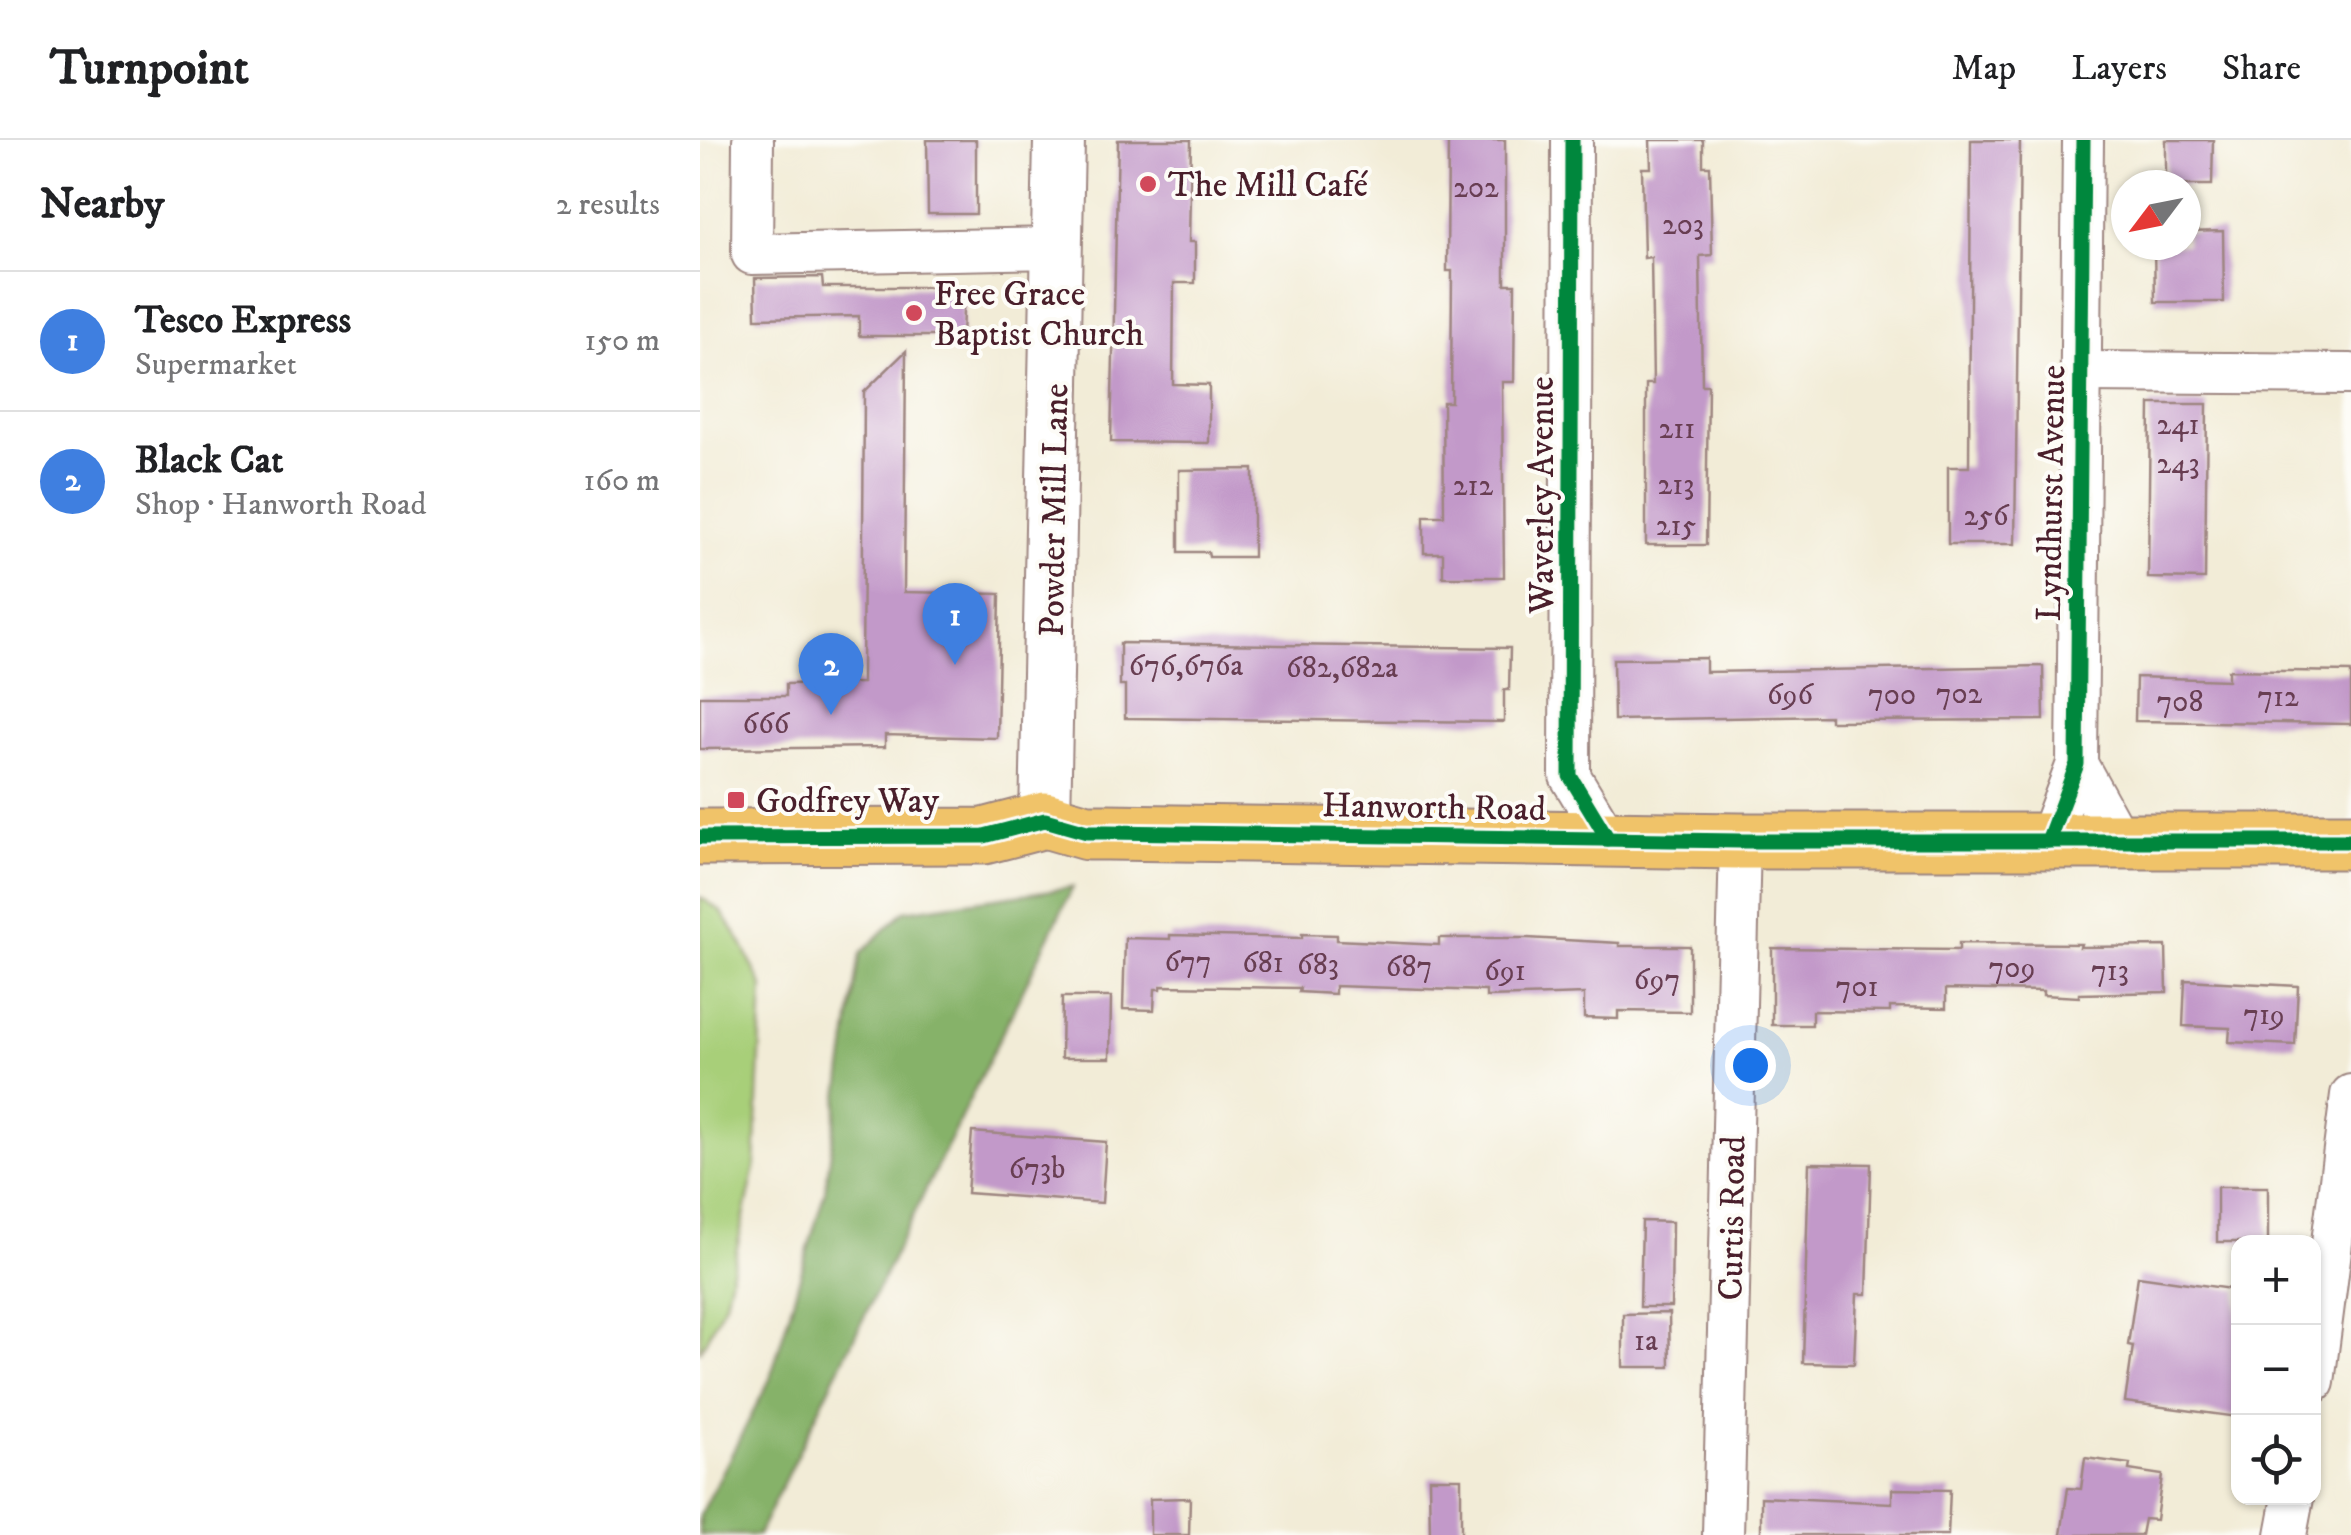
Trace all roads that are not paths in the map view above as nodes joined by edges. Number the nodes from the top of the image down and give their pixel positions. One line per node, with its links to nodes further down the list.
1 (753, 140): 5 (street)
2 (1060, 140): 5 (street, Powder Mill Lane)
3 (1572, 140): 9 (street, Waverley Avenue)
4 (2083, 140): 6 (street, Lyndhurst Avenue)
5 (1060, 248): 10 (street, Powder Mill Lane)
6 (2082, 372): 7 (street); 8 (street, Lyndhurst Avenue)
7 (2351, 374)
8 (2078, 764): 15 (street, Lyndhurst Avenue); 16 (street, Lyndhurst Avenue)
9 (1570, 776): 12 (street); 13 (street)
10 (1045, 820): 11 (main road, Hanworth Road); 12 (main road, Hanworth Road)
11 (700, 837)
12 (1526, 838): 13 (main road, Hanworth Road)
13 (1608, 839): 14 (main road, Hanworth Road)
14 (1740, 841): 15 (main road, Hanworth Road); 23 (street, Curtis Road)
15 (2048, 842): 16 (main road, Hanworth Road)
16 (2120, 842): 17 (main road, Hanworth Road)
17 (2351, 842)
18 (2351, 1095): 19 (street)
19 (2321, 1327)
20 (2321, 1382): 21 (street)
21 (2351, 1388)
22 (2292, 1505): 24 (street)
23 (1723, 1535)
24 (2286, 1535)

